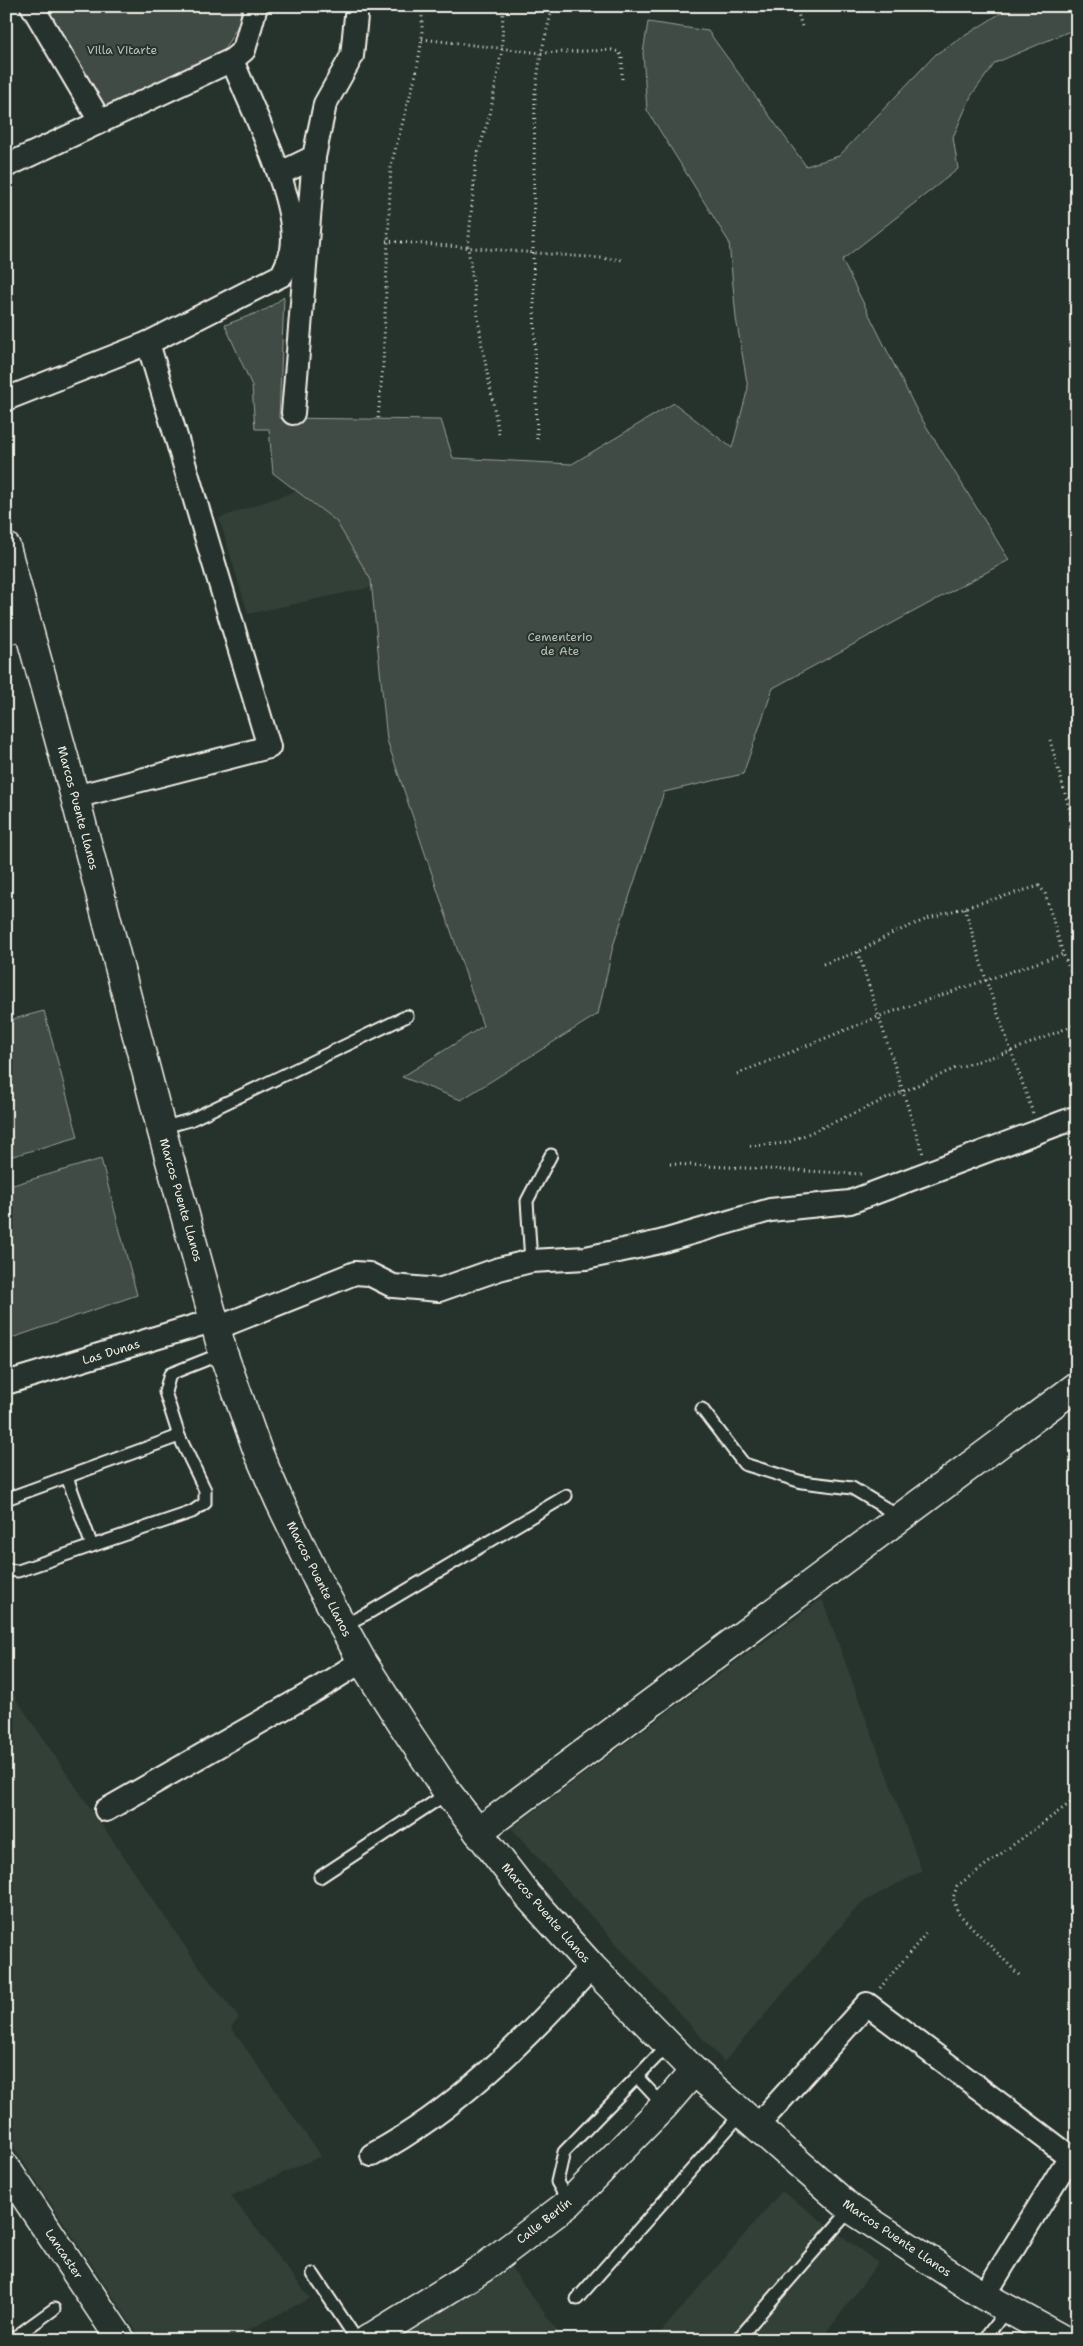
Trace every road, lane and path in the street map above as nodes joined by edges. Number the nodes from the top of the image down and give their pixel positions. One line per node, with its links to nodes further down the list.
1 (32, 6): 14 (street)
2 (256, 6): 12 (street)
3 (357, 6): 15 (street)
4 (422, 6): 9 (path)
5 (503, 6): 10 (path)
6 (553, 6): 11 (path)
7 (796, 6): 8 (path)
8 (802, 26)
9 (422, 39): 10 (path); 18 (path)
10 (502, 50): 11 (path); 19 (path)
11 (541, 53): 13 (path); 20 (path)
12 (232, 60): 14 (street); 17 (street)
13 (622, 79)
14 (100, 122): 16 (street)
15 (314, 157): 17 (street); 24 (street)
16 (6, 166)
17 (279, 174): 22 (street)
18 (386, 240): 19 (path); 25 (path)
19 (468, 248): 20 (path); 26 (path)
20 (533, 253): 21 (path); 27 (path)
21 (625, 260)
22 (148, 343): 23 (street); 31 (street)
23 (6, 399)
24 (294, 413)
25 (378, 418)
26 (499, 434)
27 (536, 439)
28 (6, 547): 29 (street, Marcos Puente Llanos)
29 (18, 630): 31 (street, Marcos Puente Llanos)
30 (1050, 740): 32 (path)
31 (75, 797): 46 (street, Marcos Puente Llanos)
32 (1077, 836)
33 (965, 908): 34 (path); 35 (path); 37 (path)
34 (858, 952): 36 (path); 40 (path)
35 (1063, 954): 37 (path); 38 (path)
36 (823, 964)
37 (986, 980): 40 (path); 42 (path)
38 (1077, 986)
39 (408, 1016): 46 (lane)
40 (880, 1016): 43 (path); 44 (path)
41 (1077, 1024): 42 (path)
42 (1011, 1051): 44 (path); 47 (path)
43 (737, 1074)
44 (903, 1091): 48 (path); 51 (path)
45 (1077, 1117): 47 (street, Las Dunas)
46 (160, 1128): 54 (street, Marcos Puente Llanos)
47 (1039, 1130): 51 (street, Las Dunas)
48 (750, 1146)
49 (551, 1155): 53 (lane)
50 (670, 1164): 52 (path)
51 (929, 1172): 53 (street, Las Dunas)
52 (865, 1175)
53 (531, 1261): 54 (street, Las Dunas)
54 (218, 1334): 55 (street, Las Dunas); 58 (lane); 65 (street, Marcos Puente Llanos)
55 (6, 1383)
56 (1077, 1386): 62 (street)
57 (702, 1409): 62 (lane)
58 (180, 1436): 59 (lane); 63 (lane)
59 (67, 1477): 61 (lane); 63 (lane)
60 (566, 1496): 65 (lane)
61 (6, 1499)
62 (898, 1520): 70 (street)
63 (92, 1546): 64 (lane)
64 (6, 1570)
65 (342, 1626): 66 (street, Marcos Puente Llanos)
66 (362, 1660): 67 (street, Marcos Puente Llanos); 69 (street)
67 (448, 1793): 70 (street, Marcos Puente Llanos); 71 (lane)
68 (1077, 1798): 74 (path)
69 (106, 1810)
70 (478, 1832): 73 (street, Marcos Puente Llanos)
71 (320, 1876)
72 (928, 1931): 75 (path)
73 (592, 1966): 76 (street, Marcos Puente Llanos); 81 (street)
74 (1020, 1975)
75 (867, 2004): 80 (street); 82 (street)
76 (668, 2044): 77 (street, Marcos Puente Llanos); 78 (lane)
77 (694, 2071): 79 (street, Calle Berlín); 80 (street, Marcos Puente Llanos)
78 (637, 2077): 79 (lane); 84 (lane)
79 (664, 2106): 84 (street, Calle Berlín)
80 (750, 2119): 85 (street, Marcos Puente Llanos); 87 (lane)
81 (372, 2155)
82 (1073, 2160): 88 (street)
83 (10, 2182): 91 (street, Lancaster)
84 (569, 2203): 93 (street, Calle Berlín)
85 (851, 2209): 88 (street, Marcos Puente Llanos); 94 (lane)
86 (313, 2274): 92 (lane)
87 (577, 2299)
88 (996, 2302): 95 (lane); 96 (street, Marcos Puente Llanos)
89 (54, 2309): 90 (lane)
90 (11, 2340)
91 (121, 2340)
92 (357, 2340)
93 (367, 2340)
94 (737, 2340)
95 (984, 2340)
96 (1064, 2340)

